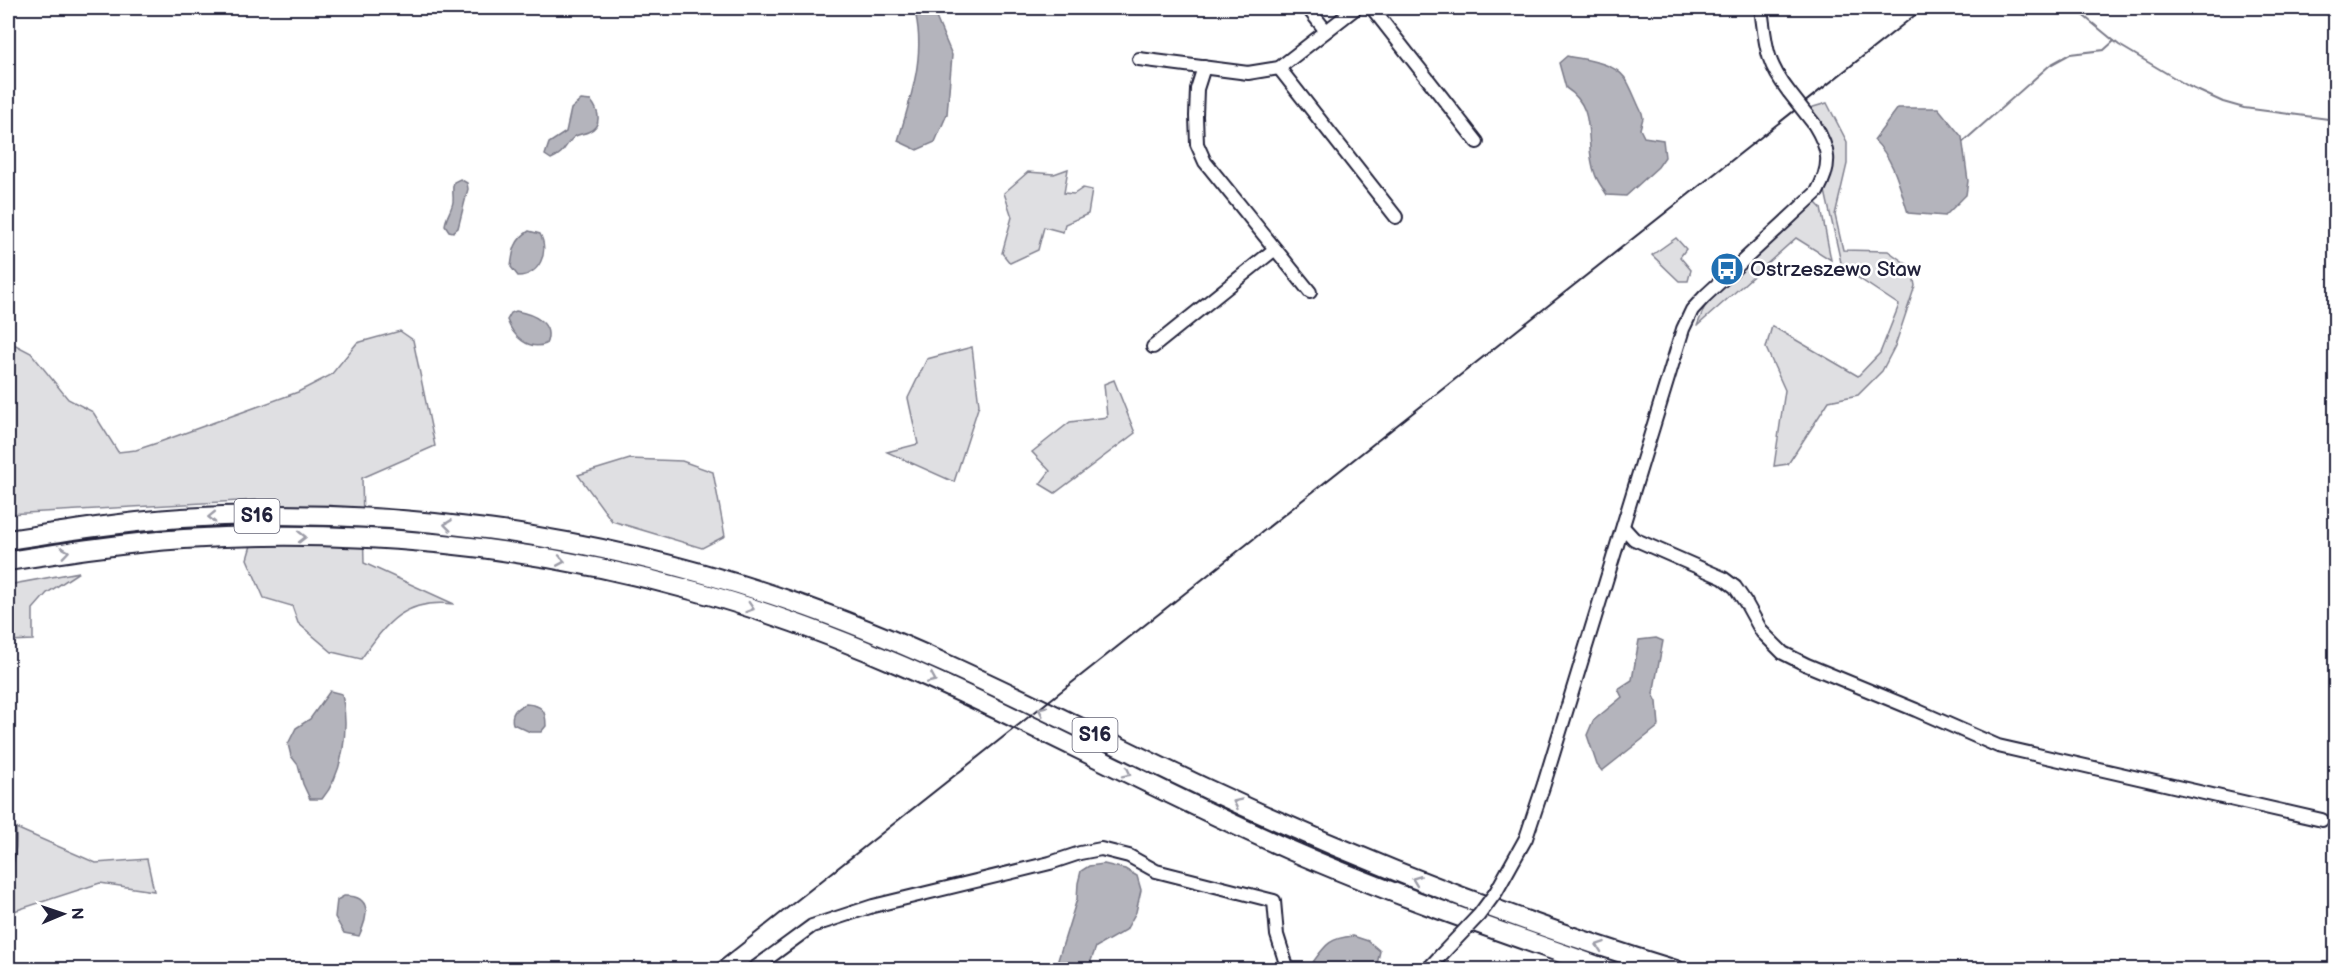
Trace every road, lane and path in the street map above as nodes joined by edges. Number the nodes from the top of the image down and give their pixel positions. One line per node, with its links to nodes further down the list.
1 (1308, 8): 5 (street)
2 (1356, 8): 5 (street)
3 (1372, 8): 9 (street)
4 (1761, 8): 14 (street, bridge)
5 (1326, 31): 8 (street)
6 (1139, 59): 7 (street)
7 (1204, 67): 8 (street); 11 (street)
8 (1279, 68): 10 (street)
9 (1477, 142)
10 (1396, 217)
11 (1275, 249): 12 (street); 13 (street)
12 (1310, 292)
13 (1153, 347)
14 (1623, 527): 17 (street); 20 (street, bridge)
15 (8, 540): 22 (highway, S16, one-way to 15)
16 (8, 561): 21 (highway, S16, one-way to 21)
17 (2322, 820)
18 (752, 969): 19 (street)
19 (1288, 969)
20 (1427, 969)
21 (1609, 969)
22 (1676, 969)

